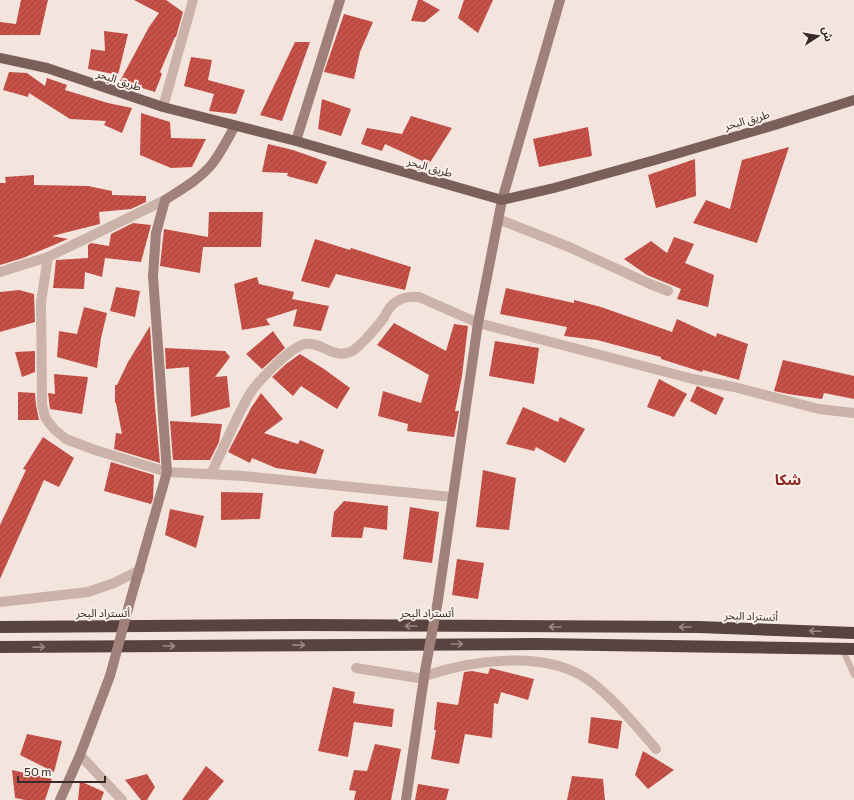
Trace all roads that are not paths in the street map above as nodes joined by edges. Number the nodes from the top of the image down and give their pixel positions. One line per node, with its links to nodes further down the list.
1 (340, 0): 8 (main road)
2 (560, 0): 10 (main road)
3 (190, 2): 6 (street)
4 (0, 58): 6 (main road, طريق البحر)
5 (854, 100): 10 (main road, طريق البحر)
6 (163, 107): 7 (main road, طريق البحر)
7 (235, 126): 8 (main road, طريق البحر); 9 (main road)
8 (296, 141): 10 (main road, طريق البحر)
9 (165, 200): 12 (street); 17 (main road)
10 (502, 200): 11 (main road)
11 (498, 219): 14 (street); 15 (main road)
12 (48, 257): 13 (street); 17 (street)
13 (0, 272)
14 (668, 291)
15 (478, 323): 16 (street); 18 (street); 19 (main road)
16 (854, 413)
17 (167, 472): 18 (street); 20 (main road)
18 (211, 474): 19 (street)
19 (452, 497): 27 (main road, bridge)
20 (140, 570): 21 (street); 30 (main road, bridge)
21 (0, 602)
22 (0, 627): 23 (highway, أتستراد البحر, one-way to 22)
23 (854, 633)
24 (0, 648): 25 (highway, one-way to 25)
25 (848, 649): 28 (lane)
26 (356, 668): 27 (street)
27 (425, 675): 29 (street); 33 (main road)
28 (854, 675)
29 (656, 749)
30 (80, 755): 31 (main road); 32 (street)
31 (60, 800)
32 (122, 800)
33 (406, 800)

